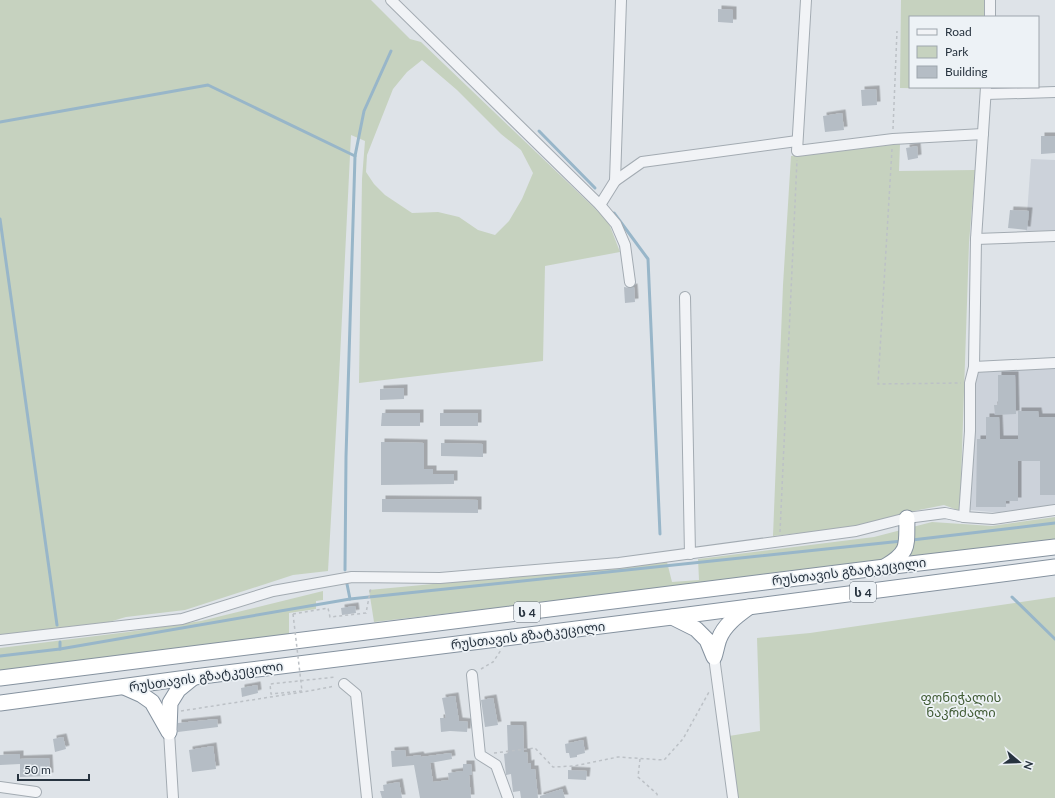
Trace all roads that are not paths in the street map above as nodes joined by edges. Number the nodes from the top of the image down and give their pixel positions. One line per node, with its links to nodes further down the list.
1 (391, 0): 11 (street)
2 (621, 0): 10 (street)
3 (806, 0): 9 (street)
4 (990, 0): 5 (street)
5 (990, 16)
6 (986, 90): 7 (street); 8 (street)
7 (1055, 92)
8 (983, 134): 9 (street); 13 (street)
9 (797, 146): 10 (street)
10 (615, 180): 11 (street)
11 (600, 205): 14 (street)
12 (1055, 236): 13 (street)
13 (976, 238): 17 (street)
14 (630, 282)
15 (685, 297): 23 (street)
16 (1055, 363): 17 (street)
17 (974, 367): 19 (street)
18 (1055, 510): 19 (street)
19 (964, 517): 20 (street)
20 (907, 524): 21 (highway); 23 (street)
21 (907, 545): 24 (highway); 25 (highway)
22 (1055, 547): 24 (highway, რუსთავის გზატკეცილი / ს 4)
23 (690, 554): 29 (street)
24 (933, 561): 25 (highway, რუსთავის გზატკეცილი / ს 4)
25 (885, 566): 33 (highway, რუსთავის გზატკეცილი / ს 4)
26 (1055, 567): 27 (highway, რუსთავის გზატკეცილი / ს 4)
27 (749, 607): 28 (highway, რუსთავის გზატკეცილი / ს 4); 30 (highway)
28 (672, 618): 30 (highway); 32 (highway, რუსთავის გზატკეცილი / ს 4)
29 (0, 640)
30 (714, 657): 43 (street)
31 (472, 675): 42 (street)
32 (194, 677): 35 (highway, რუსთავის გზატკეცილი / ს 4); 37 (highway)
33 (0, 678)
34 (344, 684): 41 (street)
35 (124, 687): 36 (highway, რუსთავის გზატკეცილი / ს 4); 37 (highway)
36 (0, 703)
37 (169, 732): 40 (street)
38 (0, 787): 39 (street)
39 (36, 792)
40 (174, 798)
41 (367, 798)
42 (508, 798)
43 (733, 798)

